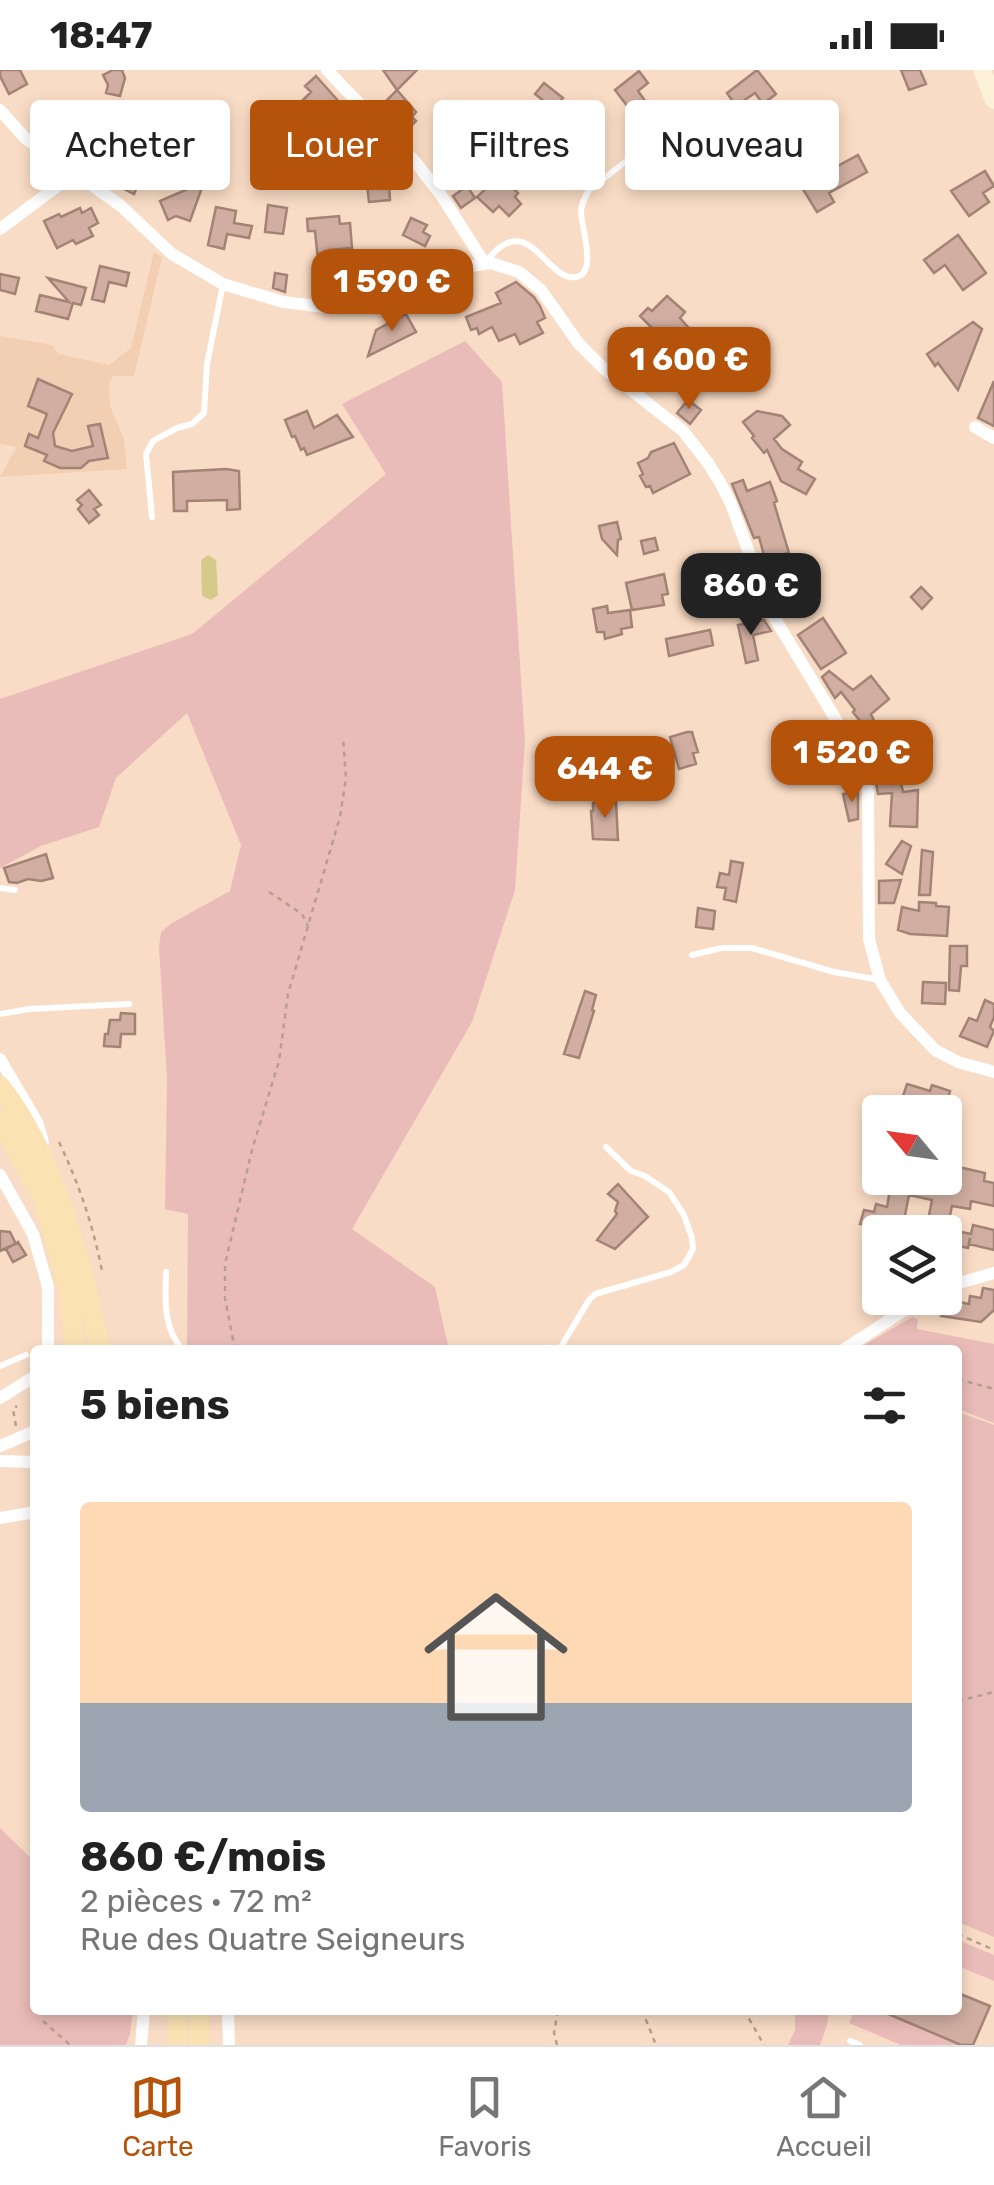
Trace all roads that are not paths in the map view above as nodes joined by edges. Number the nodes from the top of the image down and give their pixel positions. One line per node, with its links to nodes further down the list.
1 (327, 70): 10 (street)
2 (982, 70): 3 (main road)
3 (994, 100)
4 (0, 110): 5 (street)
5 (30, 141)
6 (625, 162): 10 (lane)
7 (51, 190): 9 (street)
8 (99, 190): 11 (street)
9 (0, 229)
10 (484, 264): 11 (street); 18 (street)
11 (224, 284): 14 (lane)
12 (975, 428): 13 (street)
13 (994, 438)
14 (152, 517)
15 (0, 888): 16 (lane)
16 (15, 890)
17 (692, 954): 18 (lane)
18 (880, 980): 22 (street)
19 (130, 1004): 20 (lane)
20 (0, 1014)
21 (0, 1058): 26 (street)
22 (994, 1072)
23 (0, 1086): 26 (main road)
24 (0, 1120): 33 (main road)
25 (606, 1147): 36 (lane)
26 (54, 1183): 34 (main road)
27 (2, 1185): 32 (street)
28 (166, 1272): 35 (lane)
29 (994, 1273): 30 (street)
30 (962, 1282)
31 (897, 1315): 37 (street)
32 (48, 1345)
33 (75, 1345)
34 (100, 1345)
35 (178, 1345)
36 (562, 1345)
37 (851, 1345)
38 (26, 1355): 39 (lane)
39 (0, 1366)
40 (30, 1379): 41 (street)
41 (0, 1398)
42 (30, 1434): 43 (street)
43 (0, 1446)
44 (0, 1462): 45 (street)
45 (30, 1462)
46 (30, 1513): 47 (street)
47 (0, 1518)
48 (144, 2015): 53 (street)
49 (177, 2015): 54 (main road)
50 (199, 2015): 55 (main road)
51 (228, 2015): 56 (street)
52 (850, 2041): 57 (lane)
53 (141, 2045)
54 (177, 2045)
55 (199, 2045)
56 (230, 2045)
57 (860, 2045)

